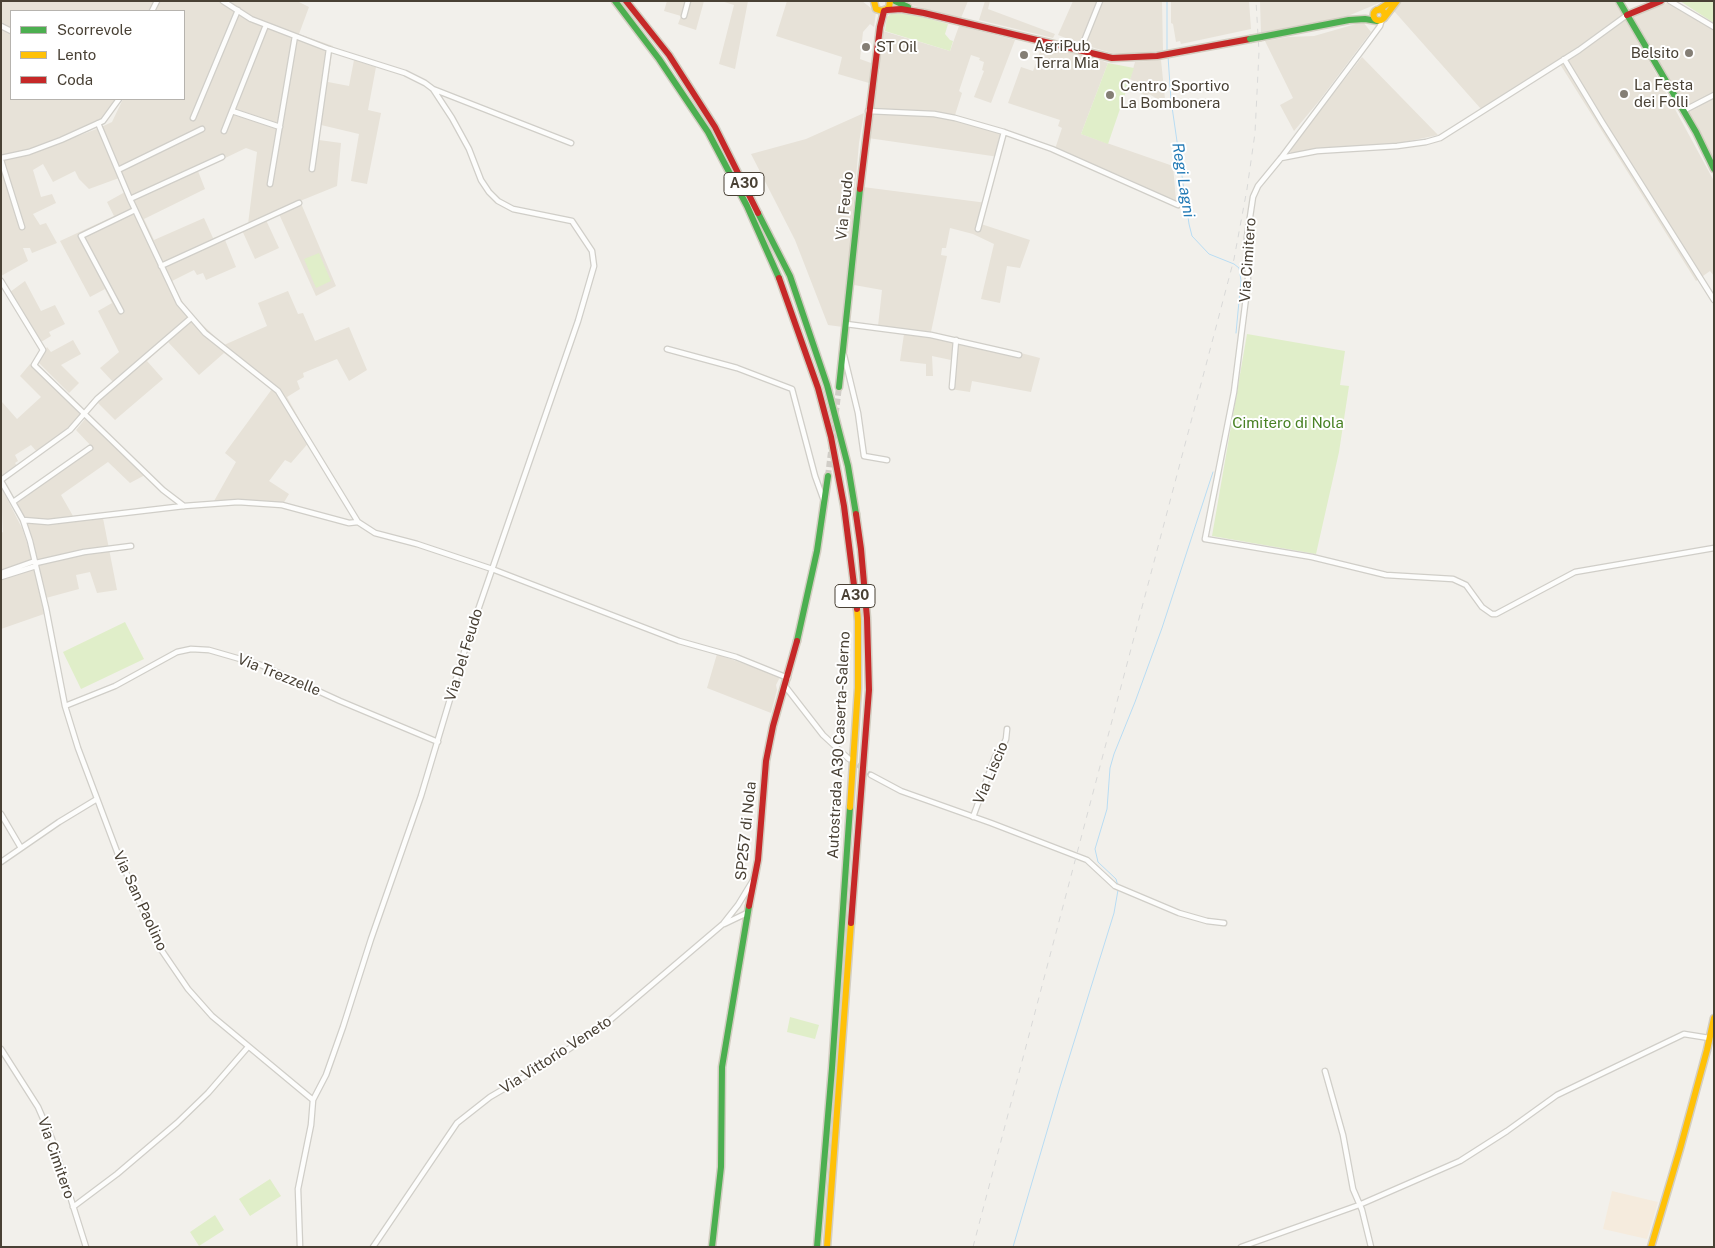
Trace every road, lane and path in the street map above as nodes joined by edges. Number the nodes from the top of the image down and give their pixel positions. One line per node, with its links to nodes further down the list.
1 (223, 1): 15 (street)
2 (614, 1): 115 (main road, Autostrada A30 Caserta-Salerno / A30)
3 (626, 1): 116 (main road, Autostrada A30 Caserta-Salerno / A30)
4 (688, 1): 19 (street)
5 (868, 1): 14 (main road)
6 (890, 1): 14 (main road)
7 (895, 1): 17 (main road)
8 (1100, 1): 28 (street)
9 (1392, 1): 16 (main road)
10 (1397, 1): 21 (main road)
11 (1619, 1): 18 (main road)
12 (1661, 1): 18 (main road)
13 (1670, 1): 24 (street)
14 (879, 8): 17 (main road); 35 (main road, Via Feudo)
15 (238, 10): 23 (street); 36 (street)
16 (1376, 10): 21 (main road); 22 (main road)
17 (924, 13): 28 (main road)
18 (1627, 15): 29 (street); 34 (main road)
19 (684, 16)
20 (1367, 19): 21 (main road); 22 (main road); 25 (street)
21 (1381, 19): 25 (street, Via Cimitero)
22 (1350, 20): 28 (main road, bridge)
23 (266, 25): 26 (street); 33 (street)
24 (1714, 27)
25 (1374, 34): 44 (street, Via Cimitero)
26 (295, 36): 27 (street); 38 (street)
27 (329, 49): 30 (street); 46 (street)
28 (1080, 51)
29 (1564, 59): 44 (street); 58 (street)
30 (433, 89): 42 (street); 81 (street, Via Del Feudo)
31 (1714, 96): 34 (street)
32 (118, 100): 37 (street)
33 (232, 111): 38 (street); 40 (street)
34 (1683, 111): 47 (main road)
35 (868, 112): 41 (street); 61 (main road, Via Feudo)
36 (193, 118)
37 (98, 123): 45 (street); 48 (street)
38 (280, 126): 49 (street)
39 (202, 130): 48 (street)
40 (224, 131)
41 (1004, 132): 52 (street); 55 (street)
42 (570, 143)
43 (222, 157): 50 (street)
44 (1281, 158): 79 (street, Via Cimitero)
45 (1, 159): 54 (street)
46 (312, 169)
47 (1714, 169)
48 (118, 170): 50 (street)
49 (270, 184)
50 (130, 199): 53 (street)
51 (299, 204): 56 (street)
52 (1178, 205)
53 (135, 210): 56 (street); 59 (street)
54 (22, 227)
55 (978, 229)
56 (161, 266): 60 (street)
57 (1, 281): 68 (street)
58 (1714, 300)
59 (121, 311)
60 (191, 318): 68 (street); 77 (street)
61 (846, 324): 62 (street); 64 (main road, Via Feudo)
62 (956, 340): 65 (street); 67 (street)
63 (667, 349): 74 (street)
64 (844, 353): 66 (main road, Via Feudo); 70 (street)
65 (1019, 355)
66 (839, 387)
67 (952, 387)
68 (86, 414): 72 (street); 75 (street)
69 (90, 448): 73 (street)
70 (887, 460)
71 (828, 476): 74 (main road, SP257 di Nola)
72 (1, 481): 73 (street, Via San Paolino)
73 (13, 502): 76 (street, Via San Paolino)
74 (824, 502): 84 (main road, SP257 di Nola)
75 (184, 506): 76 (street); 77 (street)
76 (23, 520): 80 (street, Via San Paolino)
77 (358, 522): 81 (street)
78 (131, 546): 80 (street)
79 (1714, 548)
80 (36, 564): 82 (street); 83 (street); 86 (street, Via San Paolino)
81 (492, 569): 84 (street); 88 (street, Via Del Feudo)
82 (1, 573)
83 (1, 577)
84 (788, 678): 85 (main road, SP257 di Nola)
85 (786, 686): 89 (street); 96 (main road, SP257 di Nola)
86 (65, 706): 88 (street, Via Trezzelle); 91 (street, Via San Paolino)
87 (1007, 729): 93 (street, Via Liscio)
88 (438, 742): 108 (street)
89 (849, 759)
90 (870, 775): 93 (street)
91 (97, 799): 94 (street); 105 (street, Via San Paolino)
92 (1, 814): 94 (street)
93 (973, 817): 99 (street)
94 (22, 848): 95 (street)
95 (1, 862)
96 (756, 877): 97 (main road, SP257 di Nola); 100 (street, Via Vittorio Veneto)
97 (747, 914): 98 (street); 101 (main road, SP257 di Nola)
98 (733, 920): 100 (street); 101 (street)
99 (1224, 923)
100 (723, 924): 113 (street, Via Vittorio Veneto)
101 (744, 929): 114 (main road, SP257 di Nola)
102 (1714, 1018): 103 (main road)
103 (1713, 1030): 104 (main road)
104 (1710, 1038): 109 (street); 119 (main road)
105 (248, 1047): 108 (street, Via San Paolino); 110 (street)
106 (1, 1049): 110 (street, Via Cimitero)
107 (1325, 1071): 109 (street)
108 (313, 1100): 112 (street)
109 (1359, 1206): 117 (street); 118 (street)
110 (73, 1207): 111 (street, Via Cimitero)
111 (86, 1247)
112 (300, 1247)
113 (373, 1247)
114 (712, 1247)
115 (817, 1247)
116 (827, 1247)
117 (1241, 1247)
118 (1371, 1247)
119 (1651, 1247)

